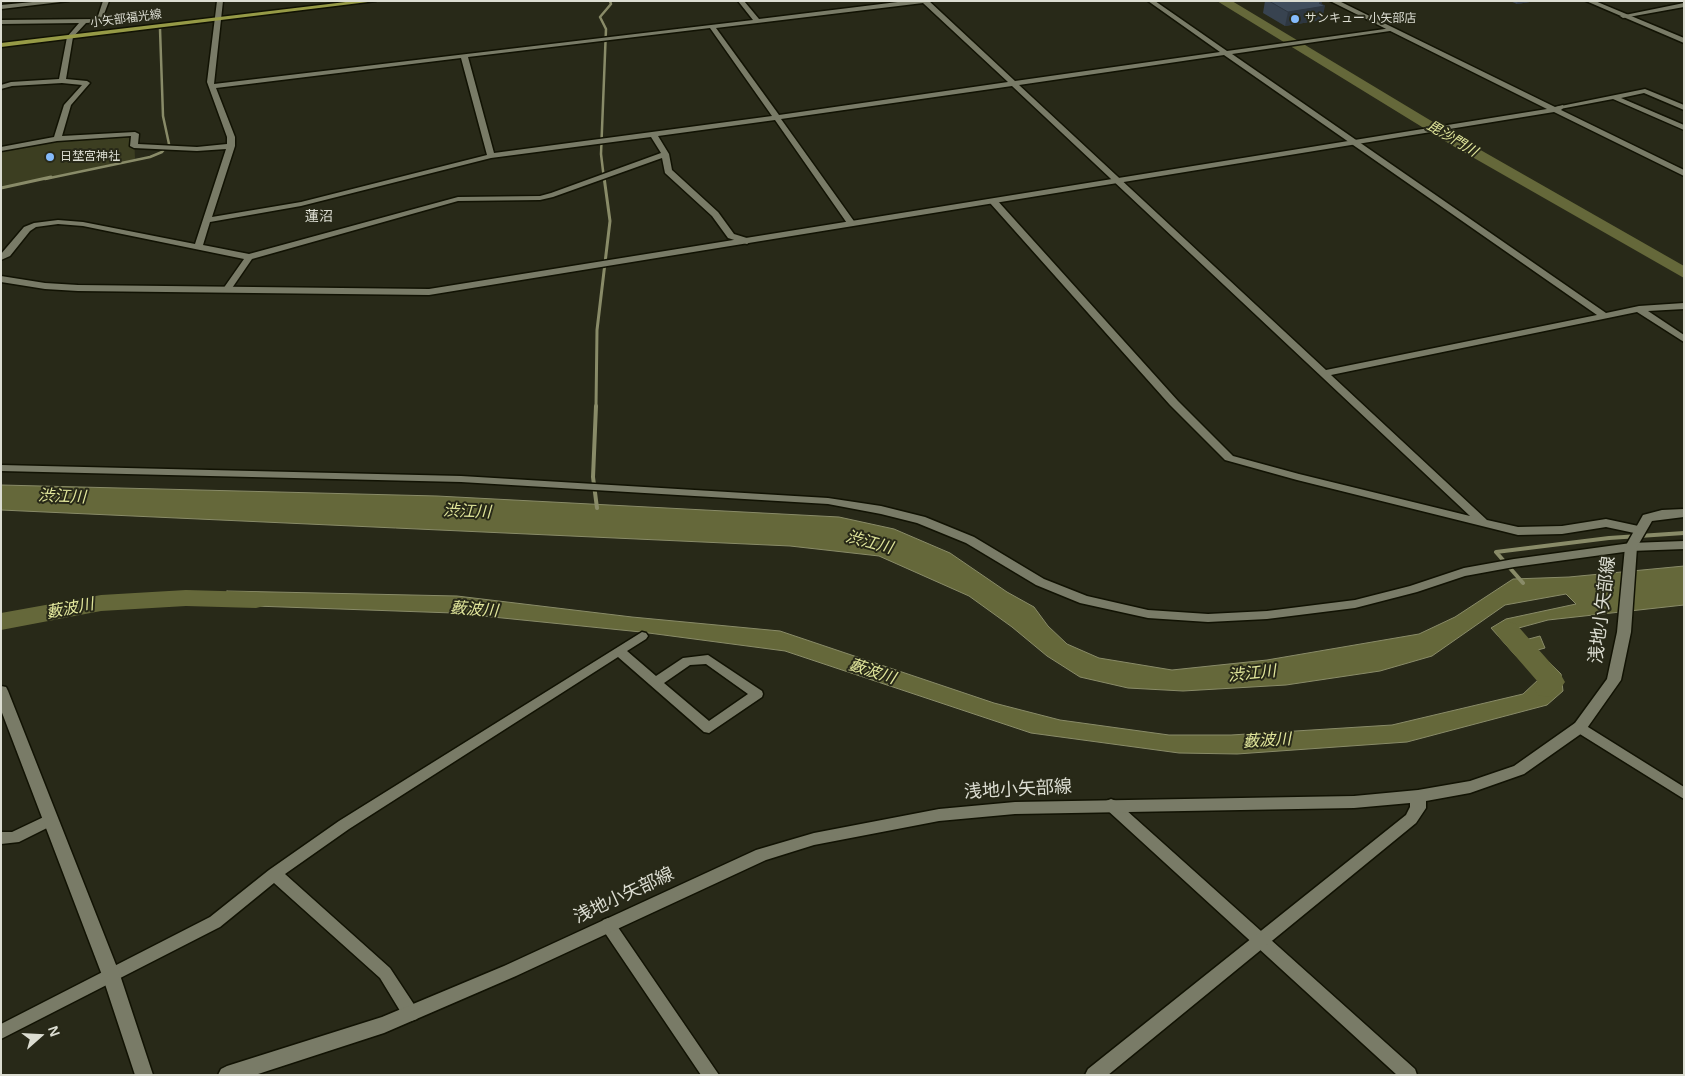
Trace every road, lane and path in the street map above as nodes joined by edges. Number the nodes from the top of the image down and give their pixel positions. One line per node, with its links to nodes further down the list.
1 (106, 1): 17 (street)
2 (220, 1): 14 (street)
3 (373, 1): 14 (main road, 小矢部福光線)
4 (741, 1): 15 (street)
5 (924, 1): 15 (street); 26 (street)
6 (1151, 1): 23 (street)
7 (1333, 1): 19 (street)
8 (1343, 1): 30 (street)
9 (1589, 1): 13 (street)
10 (1, 7): 12 (street)
11 (1682, 7): 13 (street)
12 (63, 9): 16 (street); 17 (street)
13 (1623, 16): 21 (street)
14 (217, 20): 20 (main road, 小矢部福光線); 27 (street)
15 (757, 21): 18 (street)
16 (1, 22)
17 (83, 23): 20 (street)
18 (712, 27): 24 (street); 32 (street)
19 (1390, 28): 23 (street); 30 (street)
20 (70, 37): 22 (main road, 小矢部福光線); 25 (street)
21 (1684, 41)
22 (1, 46)
23 (1226, 53): 26 (street); 36 (street)
24 (464, 56): 27 (street); 42 (street)
25 (62, 81): 28 (street); 35 (street)
26 (1014, 83): 32 (street); 45 (street)
27 (213, 86): 38 (street)
28 (1, 87)
29 (1614, 97): 30 (street); 31 (street); 33 (street)
30 (1557, 108): 36 (street); 43 (street); 44 (street)
31 (1684, 108)
32 (776, 118): 34 (street); 48 (street)
33 (1684, 128)
34 (653, 134): 41 (street); 42 (street)
35 (57, 139): 37 (street); 39 (street)
36 (1354, 143): 45 (street); 57 (street)
37 (134, 146): 38 (street); 40 (street)
38 (231, 146): 47 (street)
39 (1, 149)
40 (131, 154)
41 (666, 154): 49 (street); 52 (street)
42 (491, 156): 47 (street)
43 (1684, 167)
44 (1684, 172)
45 (1119, 180): 46 (street); 59 (street)
46 (993, 201): 48 (street); 62 (street)
47 (208, 220): 50 (street)
48 (852, 224): 49 (street)
49 (748, 241): 54 (street)
50 (198, 247): 51 (street); 52 (street)
51 (1, 257)
52 (249, 257): 54 (street)
53 (1, 279): 54 (street)
54 (226, 289)
55 (1684, 306): 56 (street)
56 (1639, 309): 57 (street); 58 (street)
57 (1605, 316): 59 (street)
58 (1684, 339)
59 (1324, 373): 62 (street)
60 (1, 468): 65 (street)
61 (1684, 513): 63 (street, 浅地小矢部線)
62 (1486, 524): 63 (street)
63 (1639, 530): 65 (street, 浅地小矢部線)
64 (1684, 545): 65 (street)
65 (1630, 547): 70 (street, 浅地小矢部線)
66 (642, 636): 67 (street)
67 (619, 651): 68 (street); 76 (street)
68 (656, 682): 68 (street)
69 (1, 691): 74 (street)
70 (1580, 727): 71 (street); 72 (street, 浅地小矢部線)
71 (1684, 794)
72 (1418, 796): 73 (street, 浅地小矢部線); 78 (street)
73 (1111, 805): 77 (street, 浅地小矢部線); 78 (street)
74 (50, 820): 75 (street); 79 (street)
75 (1, 838)
76 (274, 874): 79 (street); 80 (street)
77 (608, 925): 80 (street, 浅地小矢部線); 85 (street)
78 (1260, 940): 86 (street); 87 (street)
79 (111, 975): 81 (street); 83 (street)
80 (411, 1014): 82 (street, 浅地小矢部線)
81 (1, 1032)
82 (258, 1070): 84 (street, 浅地小矢部線)
83 (144, 1075)
84 (227, 1075)
85 (711, 1075)
86 (1094, 1075)
87 (1409, 1075)

